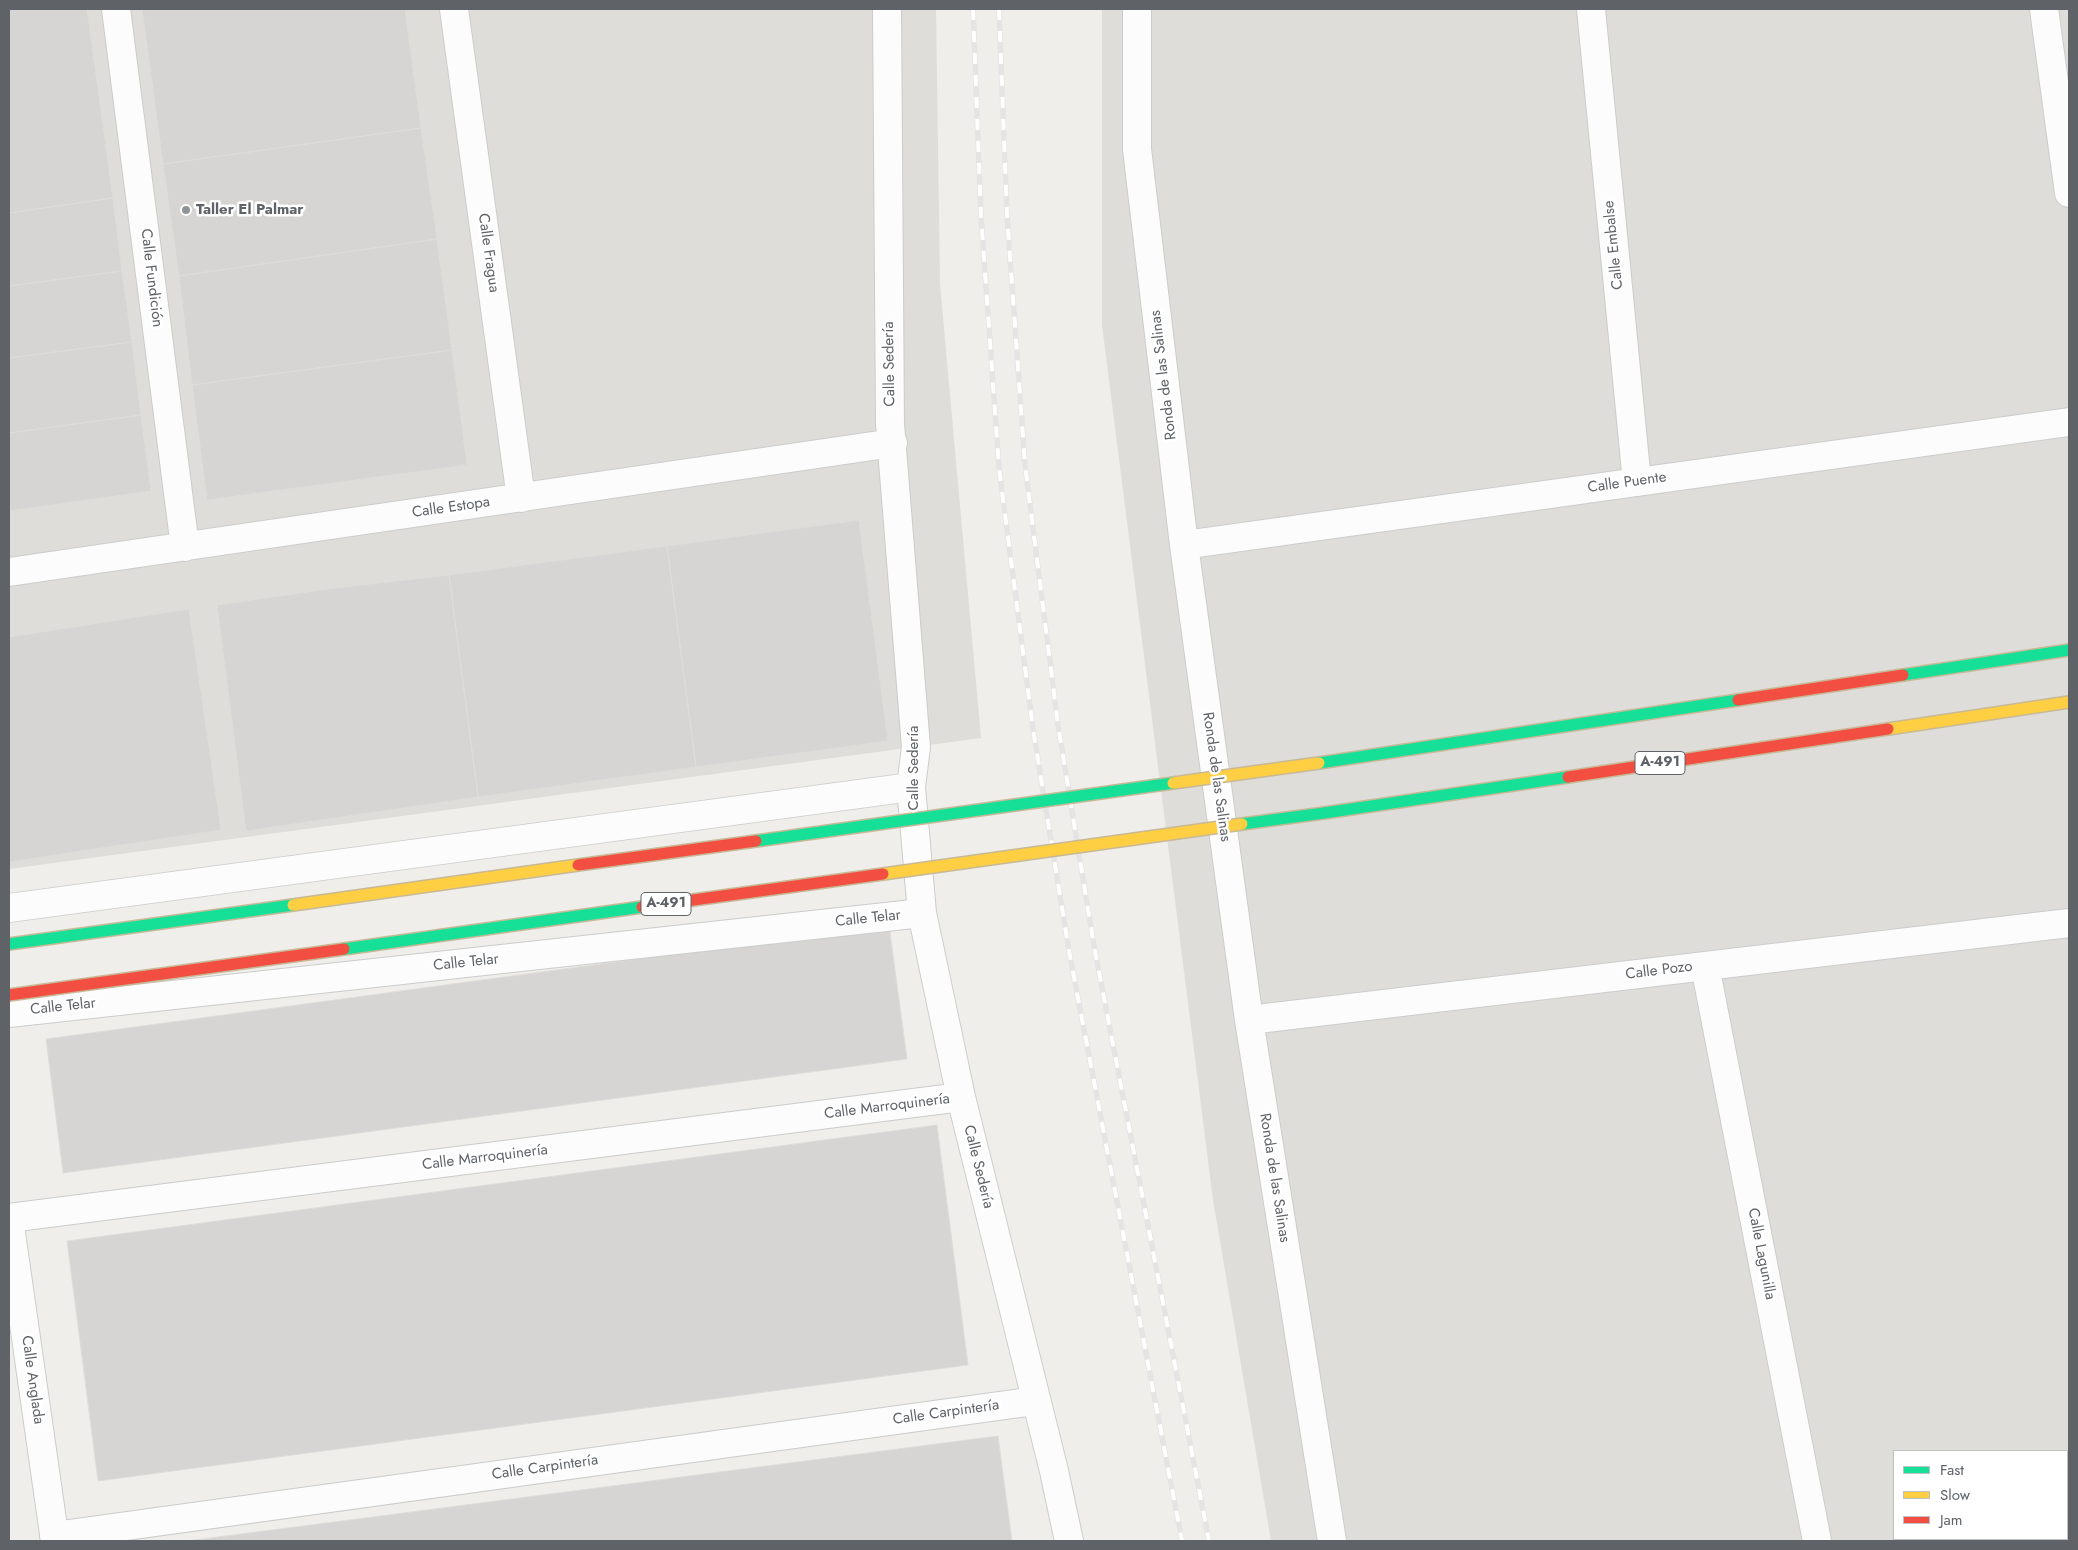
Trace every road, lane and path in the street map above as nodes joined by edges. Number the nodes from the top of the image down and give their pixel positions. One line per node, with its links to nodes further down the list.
1 (116, 9): 13 (street, Calle Fundición)
2 (454, 9): 11 (street, Calle Fragua)
3 (886, 9): 9 (street, Calle Sedería)
4 (1136, 9): 12 (street, Ronda de las Salinas)
5 (1591, 9): 10 (street, Calle Embalse)
6 (2044, 9): 7 (street)
7 (2069, 193)
8 (2069, 422): 10 (street, Calle Puente)
9 (893, 443): 11 (street, Calle Estopa); 17 (street, Calle Sedería)
10 (1637, 482): 12 (street, Calle Puente)
11 (521, 498): 13 (street, Calle Estopa)
12 (1184, 545): 25 (street, Ronda de las Salinas)
13 (185, 547): 14 (street, Calle Estopa)
14 (9, 572)
15 (2069, 650): 21 (highway, bridge)
16 (2069, 702): 23 (highway, A-491, bridge)
17 (911, 787): 18 (street); 19 (street, Calle Sedería)
18 (9, 908)
19 (922, 913): 24 (street, Calle Telar); 26 (street, Calle Sedería)
20 (2069, 923): 22 (street, Calle Pozo)
21 (9, 944)
22 (1705, 966): 25 (street, Calle Pozo); 32 (street, Calle Lagunilla)
23 (9, 995)
24 (9, 1013)
25 (1249, 1020): 31 (street, Ronda de las Salinas)
26 (961, 1097): 27 (street, Calle Marroquinería); 28 (street, Calle Sedería)
27 (9, 1219): 29 (street, Calle Anglada)
28 (1035, 1401): 29 (street, Calle Carpintería); 30 (street, Calle Sedería)
29 (55, 1538)
30 (1069, 1541)
31 (1332, 1541)
32 (1817, 1541)

